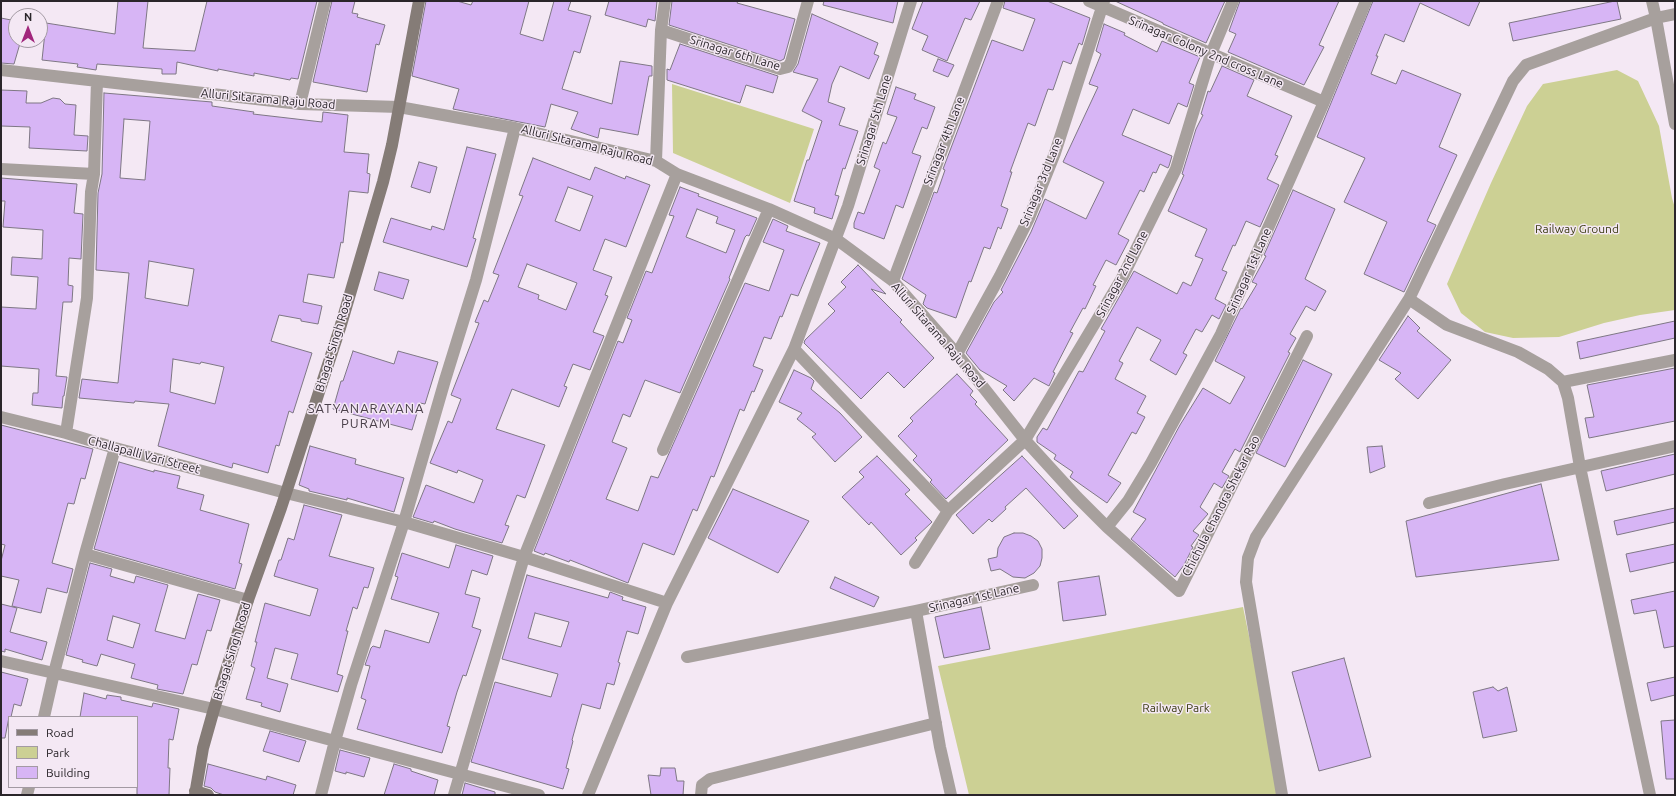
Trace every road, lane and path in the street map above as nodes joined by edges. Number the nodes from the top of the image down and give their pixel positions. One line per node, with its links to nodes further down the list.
1 (325, 1): 20 (street)
2 (420, 1): 21 (street, Bhagat Singh Road)
3 (665, 1): 14 (street)
4 (808, 1): 14 (street, Srinagar 6th Lane)
5 (911, 1): 29 (street, Srinagar 5th Lane)
6 (998, 1): 30 (street, Srinagar 4th Lane)
7 (1089, 1): 11 (street, Srinagar Colony 2nd cross Lane)
8 (1233, 1): 15 (street, Srinagar 2nd Lane)
9 (1366, 1): 19 (street, Srinagar 1st Lane)
10 (1652, 1): 13 (street)
11 (1102, 4): 15 (street, Srinagar Colony 2nd cross Lane); 34 (street, Srinagar 3rd Lane)
12 (1675, 14): 13 (street)
13 (1656, 18): 18 (street); 31 (street)
14 (661, 30): 24 (street)
15 (1211, 54): 19 (street, Srinagar Colony 2nd cross Lane); 39 (street, Srinagar 2nd Lane)
16 (1, 70): 17 (street, Alluri Sitarama Raju Road)
17 (97, 81): 20 (street, Alluri Sitarama Raju Road); 26 (street)
18 (1672, 96): 22 (street)
19 (1324, 102): 48 (street, Srinagar 1st Lane)
20 (300, 104): 21 (street, Alluri Sitarama Raju Road)
21 (399, 107): 23 (street, Alluri Sitarama Raju Road); 44 (street, Bhagat Singh Road)
22 (1675, 124)
23 (515, 128): 24 (street, Alluri Sitarama Raju Road); 47 (street)
24 (656, 161): 27 (street, Alluri Sitarama Raju Road)
25 (1, 169): 26 (street)
26 (94, 174): 38 (street)
27 (676, 174): 28 (street, Alluri Sitarama Raju Road); 50 (street)
28 (769, 209): 29 (street, Alluri Sitarama Raju Road); 42 (street)
29 (836, 239): 30 (street, Alluri Sitarama Raju Road); 33 (street, Srinagar 5th Lane)
30 (893, 281): 34 (street, Alluri Sitarama Raju Road)
31 (1409, 299): 36 (street); 72 (street)
32 (1307, 336): 48 (street, Chichula Chandra Shekar Rao)
33 (794, 349): 46 (street); 54 (street, Srinagar 5th Lane)
34 (956, 354): 39 (street, Alluri Sitarama Raju Road)
35 (1675, 360): 36 (street)
36 (1563, 382): 43 (street)
37 (1, 417): 38 (street, Challapalli Vari Street)
38 (66, 433): 41 (street, Challapalli Vari Street)
39 (1025, 440): 46 (street, Srinagar 2nd Lane); 48 (street, Alluri Sitarama Raju Road)
40 (1675, 446): 43 (street)
41 (115, 448): 44 (street, Challapalli Vari Street); 49 (street)
42 (663, 450)
43 (1580, 467): 45 (street); 73 (street)
44 (286, 493): 47 (street, Challapalli Vari Street); 53 (street, Bhagat Singh Road)
45 (1429, 503)
46 (948, 511): 51 (street)
47 (404, 522): 50 (street, Challapalli Vari Street); 62 (street)
48 (1107, 528)
49 (85, 554): 53 (street); 58 (street)
50 (524, 557): 54 (street, Challapalli Vari Street); 63 (street)
51 (915, 563)
52 (1033, 585): 55 (street, Srinagar 1st Lane)
53 (248, 600): 59 (street, Bhagat Singh Road)
54 (667, 603): 69 (street, Srinagar 5th Lane)
55 (916, 611): 56 (street, Srinagar 1st Lane); 61 (street)
56 (687, 657)
57 (1, 661): 58 (street)
58 (54, 673): 59 (street); 60 (street)
59 (214, 709): 62 (street); 64 (street, Bhagat Singh Road)
60 (44, 716)
61 (936, 723): 70 (street); 71 (street)
62 (334, 741): 63 (street); 66 (street)
63 (460, 774): 67 (street); 68 (street)
64 (195, 793): 65 (street)
65 (208, 795)
66 (321, 795)
67 (454, 795)
68 (539, 795)
69 (588, 795)
70 (701, 795)
71 (951, 795)
72 (1282, 795)
73 (1650, 795)

